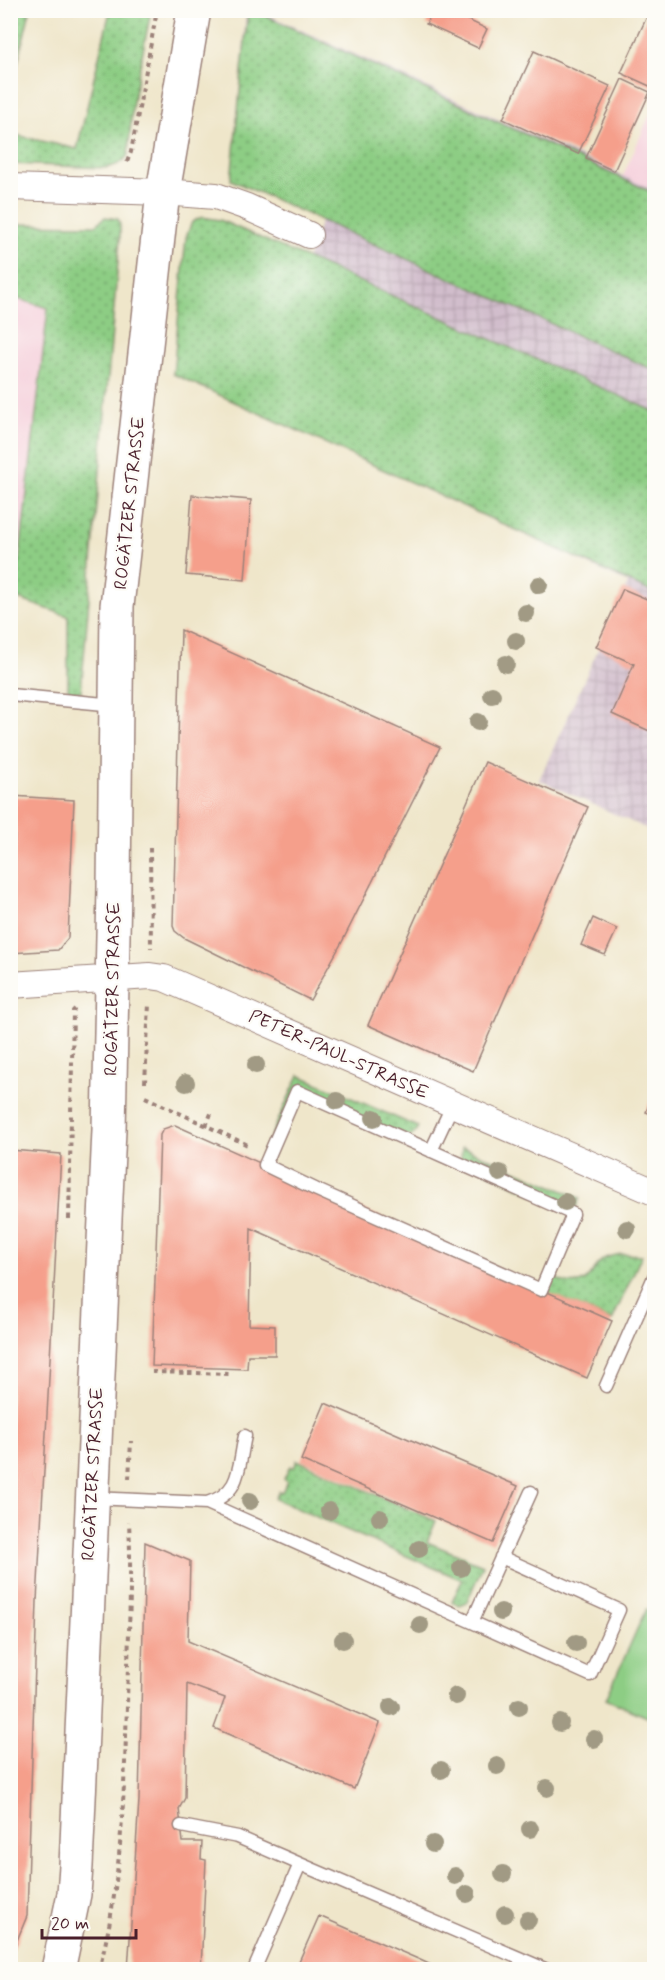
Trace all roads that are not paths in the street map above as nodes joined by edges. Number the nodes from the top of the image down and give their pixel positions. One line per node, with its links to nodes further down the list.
1 (194, 10): 3 (street, ROGÄTZER STRASSE)
2 (10, 187): 3 (street)
3 (163, 192): 4 (street); 6 (street, ROGÄTZER STRASSE)
4 (309, 236)
5 (10, 695): 6 (lane)
6 (116, 705): 7 (street, ROGÄTZER STRASSE)
7 (113, 979): 8 (street, PETER-PAUL-STRASSE); 9 (street, PETER-PAUL-STRASSE); 16 (street, ROGÄTZER STRASSE)
8 (10, 985)
9 (453, 1104): 10 (lane); 11 (street, PETER-PAUL-STRASSE)
10 (431, 1151): 10 (lane)
11 (654, 1192)
12 (654, 1277): 13 (lane)
13 (606, 1386)
14 (245, 1436): 17 (lane)
15 (531, 1492): 18 (lane)
16 (91, 1498): 17 (lane); 22 (street, ROGÄTZER STRASSE)
17 (207, 1503): 19 (lane)
18 (501, 1557): 19 (lane); 19 (lane)
19 (472, 1622)
20 (181, 1826): 21 (lane)
21 (300, 1864): 23 (lane); 24 (lane)
22 (58, 1970)
23 (254, 1970)
24 (547, 1970)

